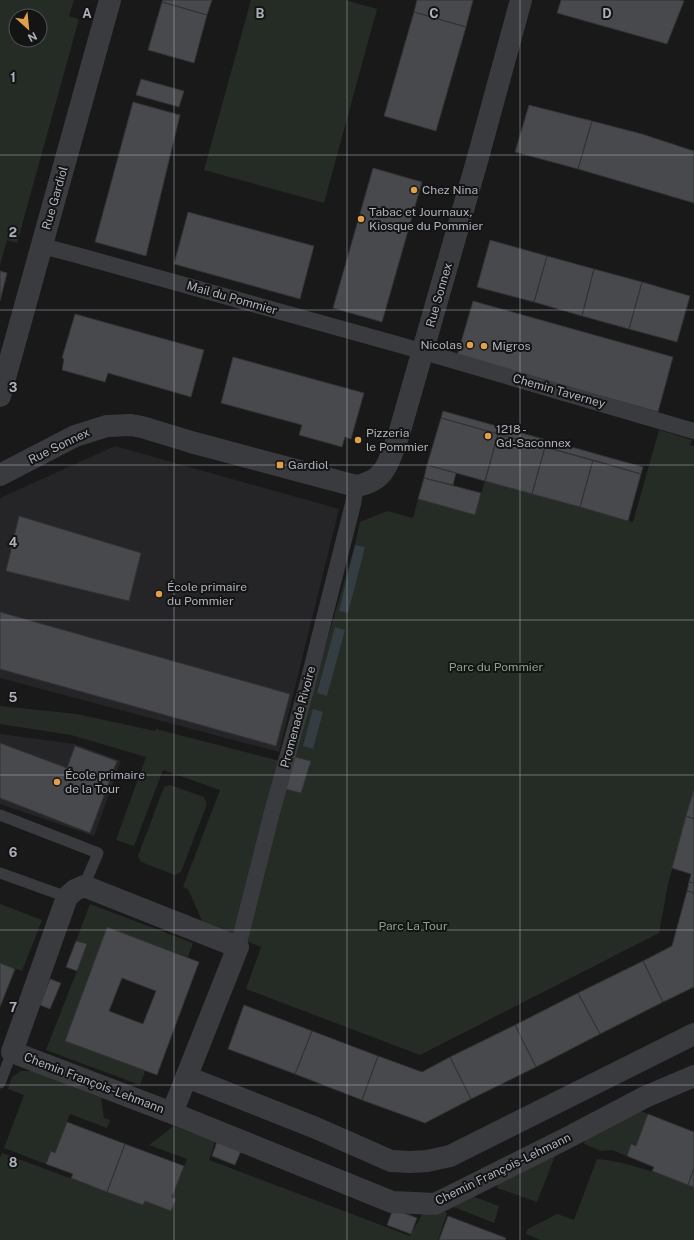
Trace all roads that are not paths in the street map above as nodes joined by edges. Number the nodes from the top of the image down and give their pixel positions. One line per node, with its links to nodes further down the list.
1 (110, 0): 3 (street, Rue Gardiol)
2 (521, 0): 4 (street, Rue Sonnex)
3 (42, 246): 4 (street, Mail du Pommier); 5 (street, Rue Gardiol)
4 (423, 351): 6 (street, Chemin Taverney); 8 (street, Rue Sonnex)
5 (0, 396)
6 (694, 431)
7 (0, 476): 8 (street, Rue Sonnex)
8 (356, 486): 12 (street, Promenade Rivoire)
9 (0, 815): 11 (lane, Chemin François-Lehmann)
10 (0, 873): 11 (lane)
11 (76, 892): 12 (street); 14 (street, Chemin François-Lehmann)
12 (238, 947): 16 (street, Chemin François-Lehmann)
13 (694, 1034): 16 (street)
14 (12, 1052): 17 (lane); 18 (street, Chemin François-Lehmann)
15 (694, 1076): 18 (street, Chemin François-Lehmann)
16 (187, 1077): 18 (street, Chemin François-Lehmann)
17 (0, 1083)
18 (172, 1113)

